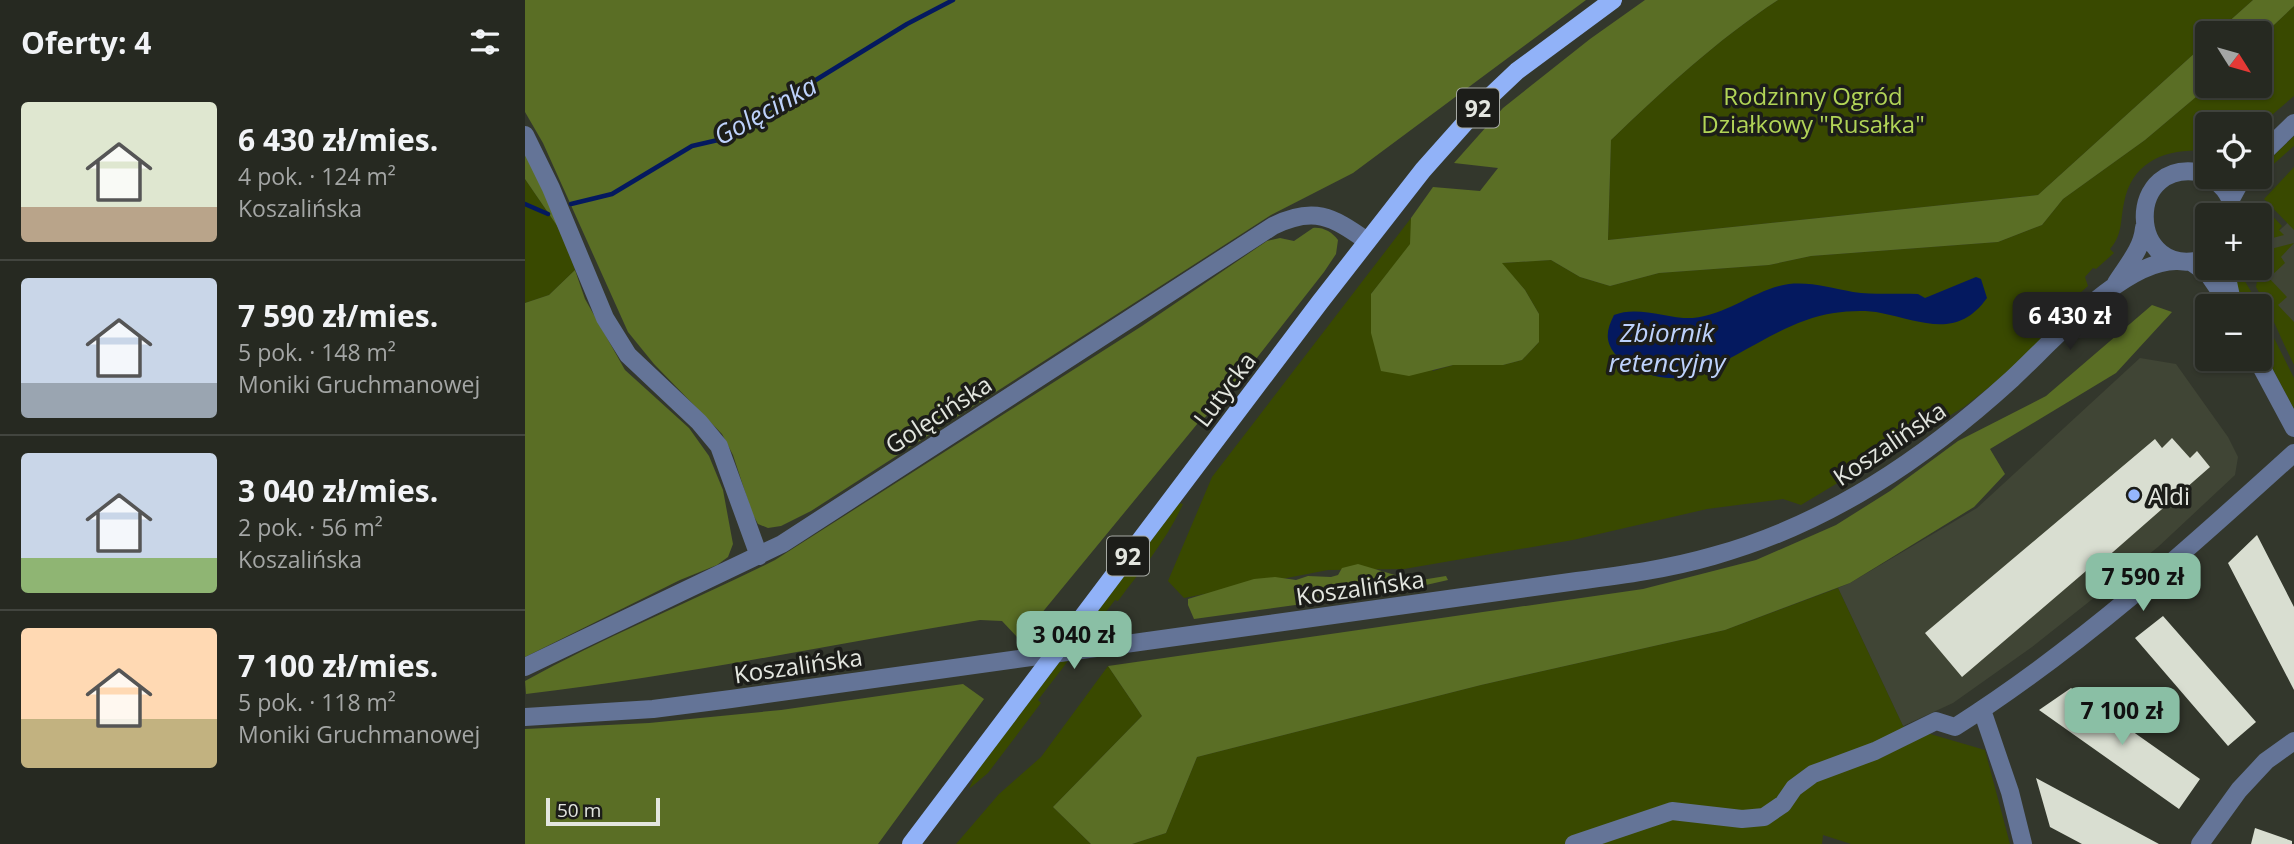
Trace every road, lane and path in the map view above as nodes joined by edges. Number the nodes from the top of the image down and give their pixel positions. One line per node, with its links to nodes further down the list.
1 (1613, 0): 7 (main road, Lutycka / 92)
2 (2294, 123): 4 (street)
3 (525, 135): 14 (street)
4 (2272, 144)
5 (2195, 172): 6 (street, Koszalińska)
6 (2144, 228): 8 (street); 9 (street, Koszalińska)
7 (1367, 241): 14 (street, Golęcińska); 19 (main road, Lutycka / 92)
8 (2192, 261): 9 (street, Koszalińska); 10 (street)
9 (2115, 285): 17 (street, Koszalińska)
10 (2222, 294)
11 (2263, 371): 12 (street)
12 (2294, 428)
13 (2294, 453): 16 (street)
14 (759, 556): 15 (street, Golęcińska)
15 (525, 667)
16 (1982, 710): 20 (street); 21 (street)
17 (525, 717)
18 (2294, 741): 22 (street)
19 (911, 844)
20 (1574, 844)
21 (2023, 844)
22 (2200, 844)

